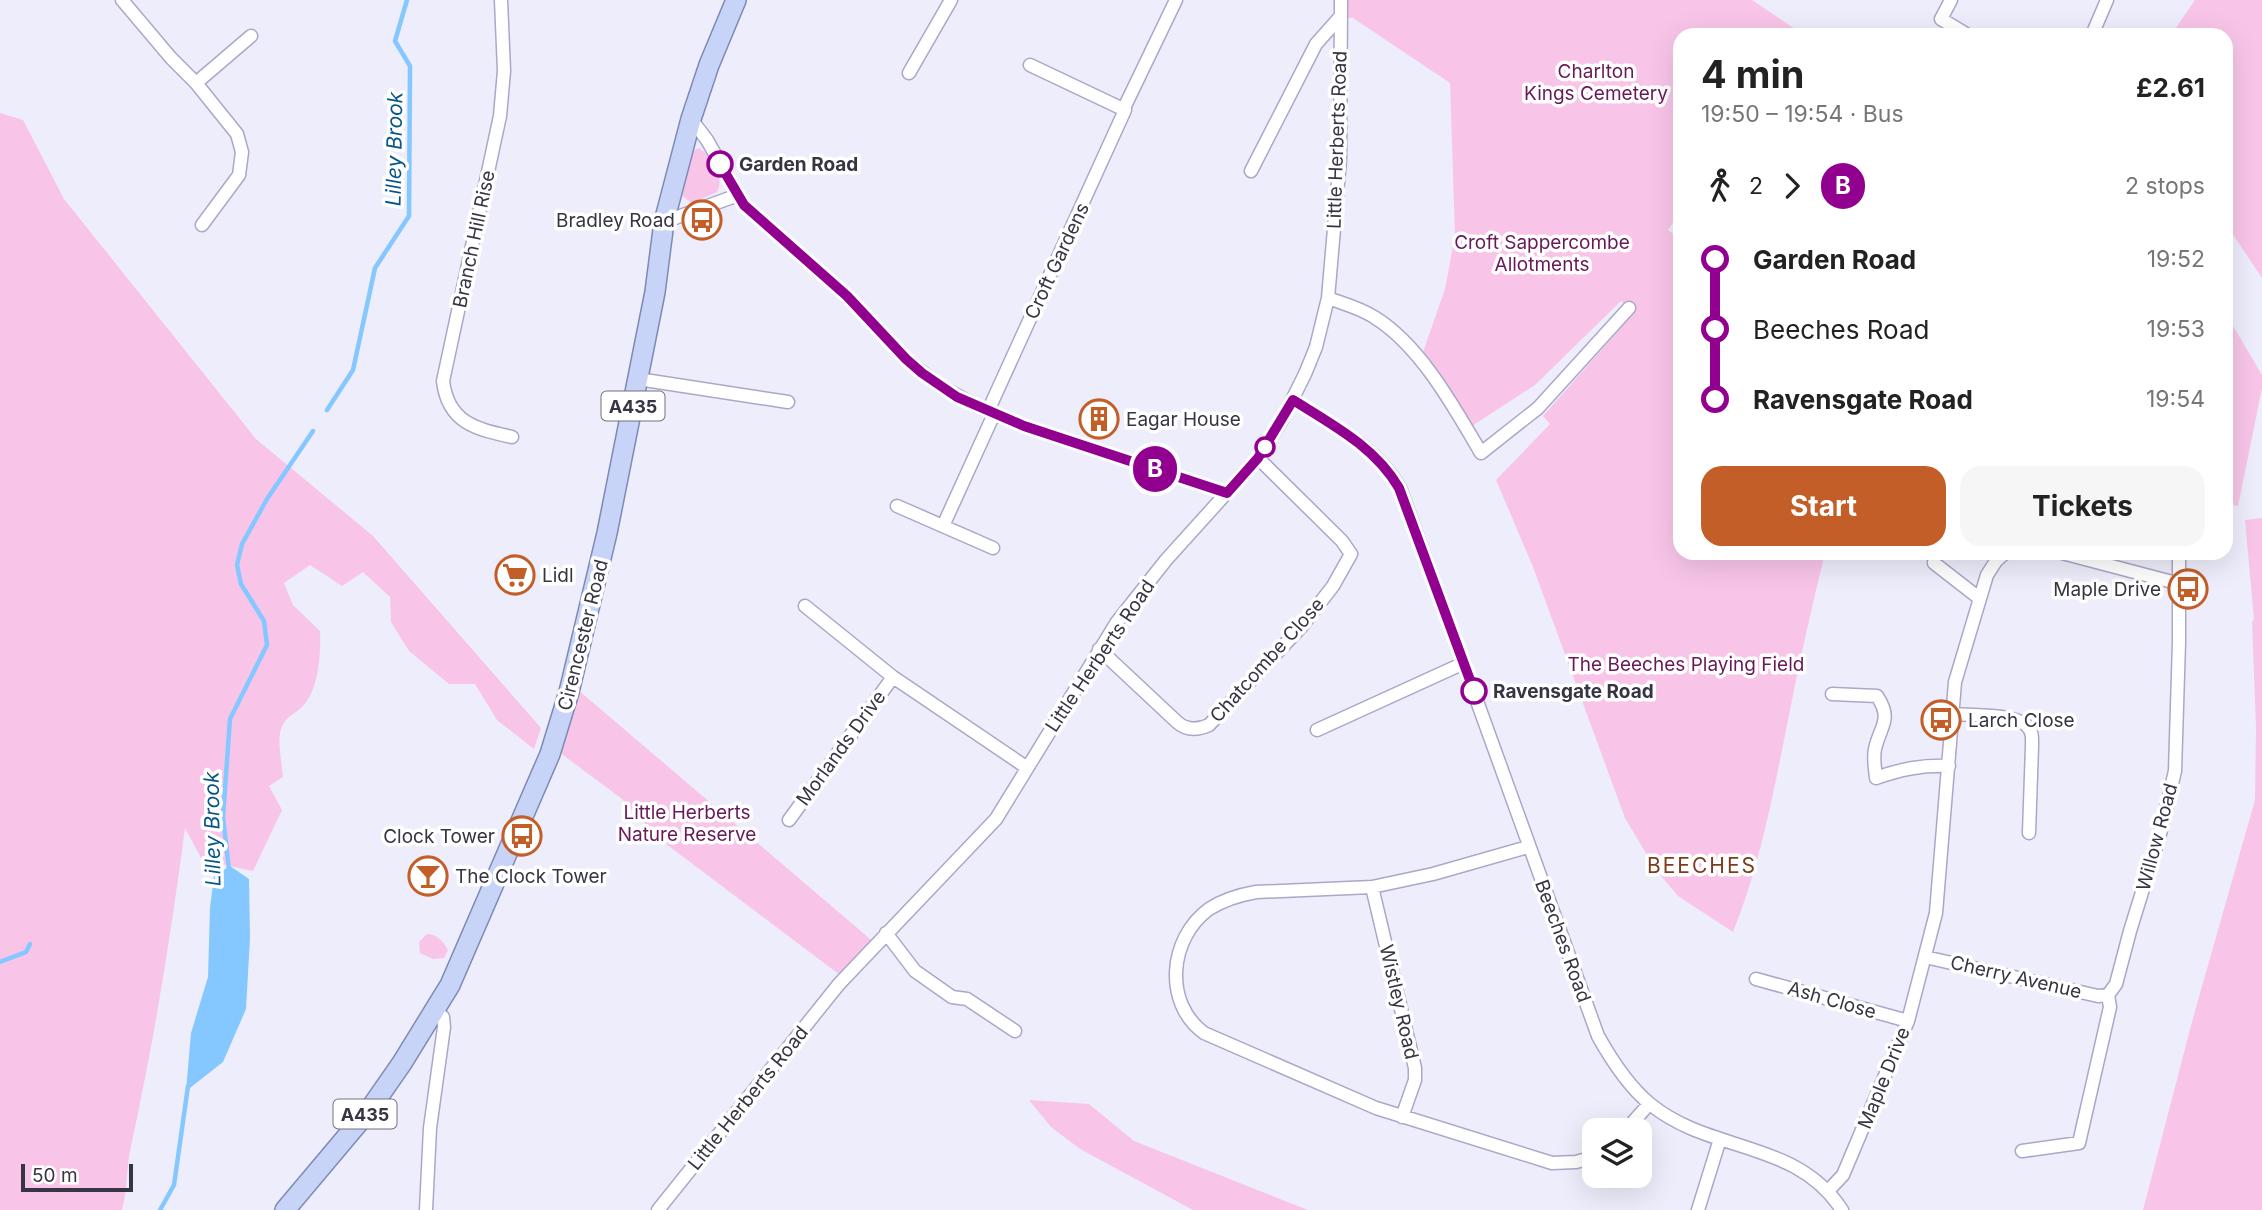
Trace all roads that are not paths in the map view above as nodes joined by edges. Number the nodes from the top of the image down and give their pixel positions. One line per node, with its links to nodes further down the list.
1 (122, 0): 16 (street)
2 (501, 0): 29 (street, Branch Hill Rise)
3 (736, 0): 18 (main road, Cirencester Road / A435)
4 (951, 0): 15 (street)
5 (1176, 0): 17 (street)
6 (1182, 0): 17 (street)
7 (1341, 0): 10 (street, Little Herberts Road)
8 (1951, 0): 11 (street)
9 (2106, 0): 12 (street)
10 (1340, 18): 19 (street); 23 (street, Little Herberts Road)
11 (1956, 28)
12 (2095, 28)
13 (251, 36): 16 (street)
14 (1030, 65): 17 (street)
15 (909, 74)
16 (196, 83): 22 (street)
17 (1125, 110): 28 (street, Croft Gardens)
18 (691, 119): 20 (street); 21 (main road, Cirencester Road / A435)
19 (1251, 171)
20 (738, 195): 21 (street); 28 (street)
21 (664, 222): 25 (main road, Cirencester Road / A435)
22 (202, 225)
23 (1328, 298): 24 (street); 26 (street, Little Herberts Road)
24 (1629, 308)
25 (638, 379): 27 (street); 58 (main road, Cirencester Road / A435)
26 (1293, 400): 30 (street, Little Herberts Road); 43 (street, Beeches Road)
27 (788, 402)
28 (991, 413): 31 (street); 33 (street)
29 (512, 437)
30 (1258, 458): 31 (street, Little Herberts Road); 42 (street, Chatcombe Close)
31 (1227, 493): 42 (street, Little Herberts Road)
32 (897, 506): 33 (street)
33 (943, 526): 34 (street)
34 (993, 548)
35 (1934, 560): 40 (street)
36 (1993, 560): 40 (street, Maple Drive)
37 (2089, 560): 39 (street)
38 (2179, 560): 39 (street, Willow Road)
39 (2180, 584): 57 (street, Willow Road)
40 (1979, 598): 46 (street, Maple Drive)
41 (805, 606): 44 (street, Morlands Drive)
42 (1100, 649): 49 (street, Little Herberts Road)
43 (1464, 663): 47 (street); 52 (street, Beeches Road)
44 (893, 677): 49 (street, Morlands Drive); 50 (street, Morlands Drive)
45 (1832, 694): 48 (street)
46 (1951, 714): 48 (street, Maple Drive); 51 (street)
47 (1317, 730)
48 (1949, 766): 55 (street, Maple Drive)
49 (1026, 767): 54 (street, Little Herberts Road)
50 (789, 820)
51 (2029, 833)
52 (1528, 846): 53 (street); 61 (street, Beeches Road)
53 (1372, 887): 62 (street, Wistley Road); 62 (street)
54 (886, 933): 60 (street); 70 (street, Little Herberts Road)
55 (1925, 957): 57 (street, Cherry Avenue); 59 (street, Maple Drive)
56 (1756, 979): 59 (street, Ash Close)
57 (2108, 995): 65 (street, Willow Road)
58 (434, 1010): 68 (main road, Cirencester Road / A435); 69 (street)
59 (1908, 1021): 67 (street, Maple Drive)
60 (1015, 1031)
61 (1649, 1104): 63 (street); 64 (street, Beeches Road)
62 (1402, 1117): 66 (street)
63 (1637, 1118)
64 (1720, 1139): 67 (street, Beeches Road); 71 (street)
65 (2022, 1150)
66 (1582, 1160)
67 (1828, 1191): 72 (street, Beeches Road)
68 (285, 1210)
69 (426, 1210)
70 (658, 1210)
71 (1698, 1210)
72 (1842, 1210)

